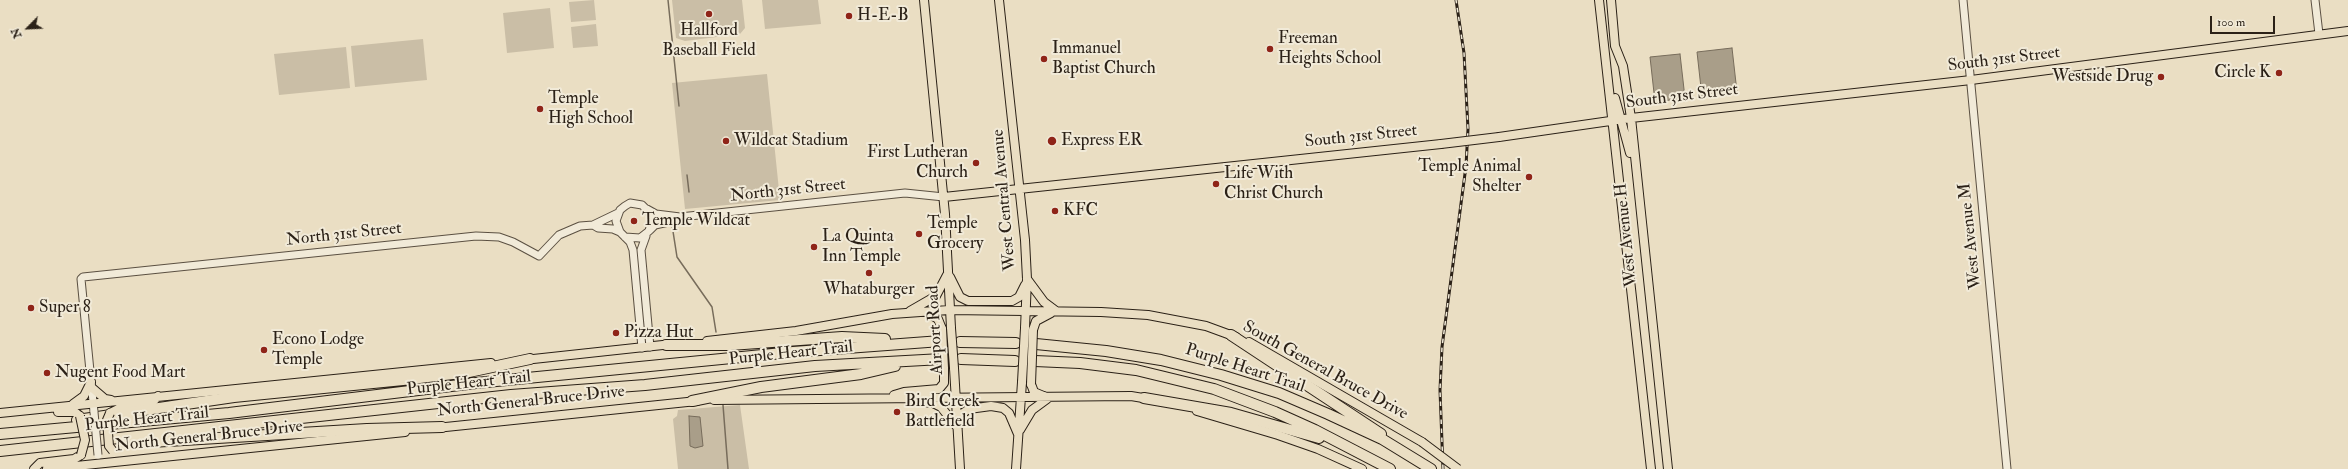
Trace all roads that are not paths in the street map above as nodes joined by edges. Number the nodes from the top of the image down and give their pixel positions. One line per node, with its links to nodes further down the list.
1 (924, 0): 14 (main road, Airport Road)
2 (999, 0): 13 (main road, West Central Avenue)
3 (1599, 0): 11 (main road, West Avenue H)
4 (1611, 0): 10 (main road, West Avenue H)
5 (1963, 0): 9 (street, West Avenue M)
6 (2315, 0): 8 (street)
7 (2348, 31): 8 (main road, South 31st Street)
8 (2319, 34): 9 (main road, South 31st Street)
9 (1971, 80): 10 (main road, South 31st Street); 79 (street, West Avenue M)
10 (1631, 118): 11 (main road, South 31st Street); 12 (main road, West Avenue H)
11 (1617, 120): 12 (main road); 13 (main road, South 31st Street, bridge); 77 (main road, West Avenue H)
12 (1635, 161): 78 (main road, West Avenue H)
13 (1019, 189): 14 (main road, North 31st Street); 22 (main road, West Central Avenue)
14 (944, 197): 17 (street, North 31st Street); 21 (main road, Airport Road)
15 (647, 209): 16 (street); 17 (street, North 31st Street); 19 (street)
16 (618, 213): 18 (street, North 31st Street); 20 (street)
17 (680, 217): 19 (street, North 31st Street)
18 (593, 225): 20 (street, North 31st Street); 42 (street, North 31st Street)
19 (648, 232): 20 (street); 34 (street)
20 (623, 234): 35 (street)
21 (948, 272): 22 (main road); 23 (main road, Airport Road); 26 (main road)
22 (1027, 279): 24 (main road, West Central Avenue); 25 (main road)
23 (949, 310): 24 (main road, South General Bruce Drive); 27 (main road); 45 (main road, Airport Road, bridge)
24 (1025, 311): 25 (main road, South General Bruce Drive); 28 (main road, West Central Avenue)
25 (1056, 311): 28 (main road); 29 (main road, South General Bruce Drive)
26 (907, 312): 27 (main road); 33 (main road)
27 (925, 312): 41 (main road, bridge)
28 (1029, 329): 46 (main road, West Central Avenue, bridge); 47 (main road, bridge)
29 (1231, 335): 68 (highway); 76 (main road, South General Bruce Drive, bridge)
30 (960, 342): 31 (highway)
31 (1016, 343)
32 (1036, 344): 68 (highway, Purple Heart Trail)
33 (666, 345): 34 (main road); 58 (highway, Purple Heart Trail)
34 (650, 347): 35 (main road)
35 (642, 348): 36 (main road)
36 (530, 359): 43 (main road); 57 (highway)
37 (961, 359): 39 (highway)
38 (925, 360): 41 (highway, Purple Heart Trail); 50 (highway); 61 (highway, Purple Heart Trail)
39 (1015, 360)
40 (1035, 361): 60 (highway, Purple Heart Trail)
41 (943, 364): 44 (main road)
42 (91, 384): 49 (main road); 51 (street); 52 (main road)
43 (158, 396): 49 (main road); 63 (main road, bridge)
44 (886, 397): 45 (main road, North General Bruce Drive); 50 (main road, North General Bruce Drive); 56 (main road)
45 (956, 398): 46 (main road, North General Bruce Drive); 56 (main road, Airport Road)
46 (1021, 398): 47 (main road); 59 (main road, West Central Avenue)
47 (1049, 398): 48 (main road); 59 (main road)
48 (1144, 398): 60 (highway); 74 (main road)
49 (114, 400): 51 (main road)
50 (692, 401): 55 (main road, North General Bruce Drive)
51 (93, 403): 52 (main road); 66 (street, bridge)
52 (71, 405): 53 (main road)
53 (24, 410): 54 (main road); 69 (main road, bridge)
54 (0, 413)
55 (442, 427): 61 (highway); 63 (main road, North General Bruce Drive)
56 (958, 427): 59 (main road); 67 (main road, Airport Road)
57 (0, 428)
58 (0, 434)
59 (1018, 434): 73 (main road, West Central Avenue)
60 (1350, 447): 75 (highway, Purple Heart Trail)
61 (39, 448): 62 (highway, Purple Heart Trail)
62 (0, 451)
63 (152, 457): 64 (main road, North General Bruce Drive)
64 (123, 461): 66 (main road, North General Bruce Drive); 72 (main road)
65 (77, 466): 66 (main road, North General Bruce Drive); 70 (main road, North General Bruce Drive); 71 (main road)
66 (99, 466)
67 (960, 466)
68 (1431, 468)
69 (34, 469)
70 (47, 469)
71 (86, 469)
72 (108, 469)
73 (1016, 469)
74 (1362, 469)
75 (1390, 469)
76 (1458, 469)
77 (1651, 469)
78 (1668, 469)
79 (2007, 469)

